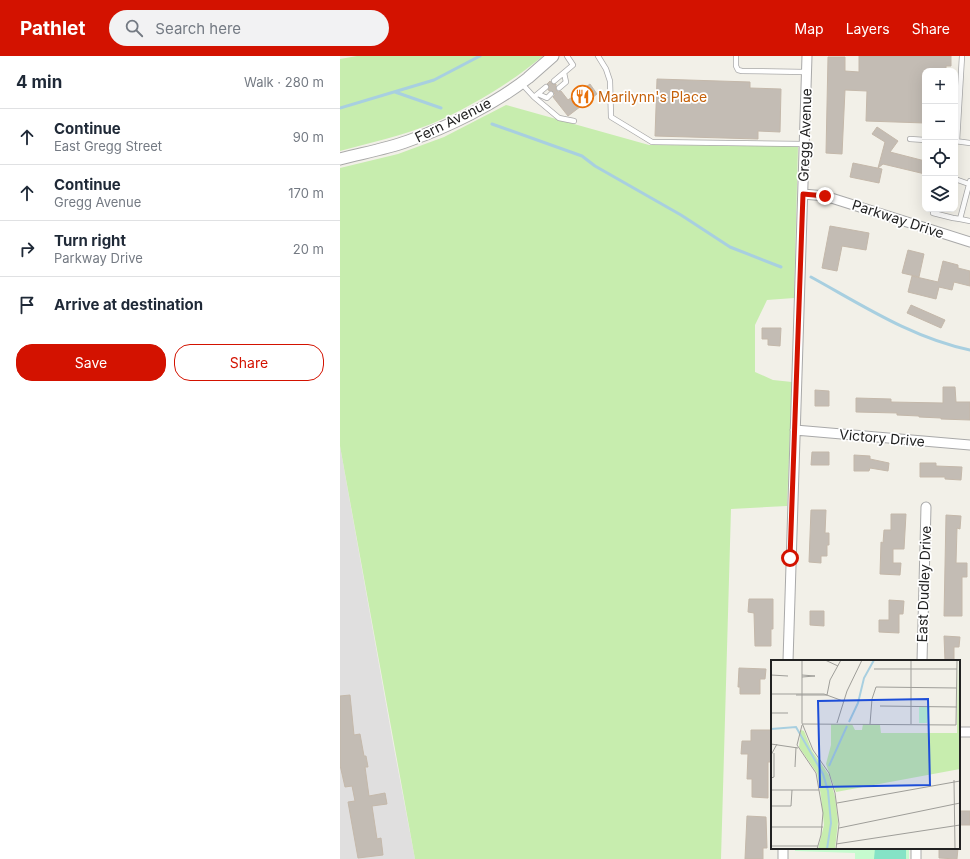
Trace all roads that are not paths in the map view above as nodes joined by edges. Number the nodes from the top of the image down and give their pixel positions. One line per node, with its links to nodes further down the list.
1 (553, 56): 10 (street, Fern Avenue)
2 (567, 56): 8 (lane)
3 (598, 56): 21 (lane)
4 (736, 56): 7 (lane)
5 (807, 56): 7 (street, Gregg Avenue)
6 (962, 56): 18 (lane)
7 (806, 72): 21 (street, Gregg Avenue)
8 (564, 73): 9 (lane); 12 (lane)
9 (554, 81)
10 (521, 83): 14 (lane); 22 (street, Fern Avenue)
11 (546, 87): 14 (lane)
12 (559, 88)
13 (551, 94): 14 (lane)
14 (536, 96): 15 (lane)
15 (574, 121)
16 (910, 139): 17 (lane)
17 (922, 140)
18 (956, 140)
19 (958, 141): 20 (lane)
20 (970, 143)
21 (804, 144): 25 (street, Gregg Avenue)
22 (340, 159)
23 (958, 180): 24 (lane)
24 (970, 182): 27 (lane)
25 (803, 194): 29 (street, Parkway Drive); 30 (street, Gregg Avenue)
26 (933, 212): 27 (lane)
27 (960, 218): 28 (lane)
28 (970, 222)
29 (969, 240)
30 (795, 430): 31 (street, Victory Drive); 33 (street, Gregg Avenue)
31 (970, 445)
32 (926, 507): 34 (street, East Dudley Drive)
33 (788, 660)
34 (922, 660)

